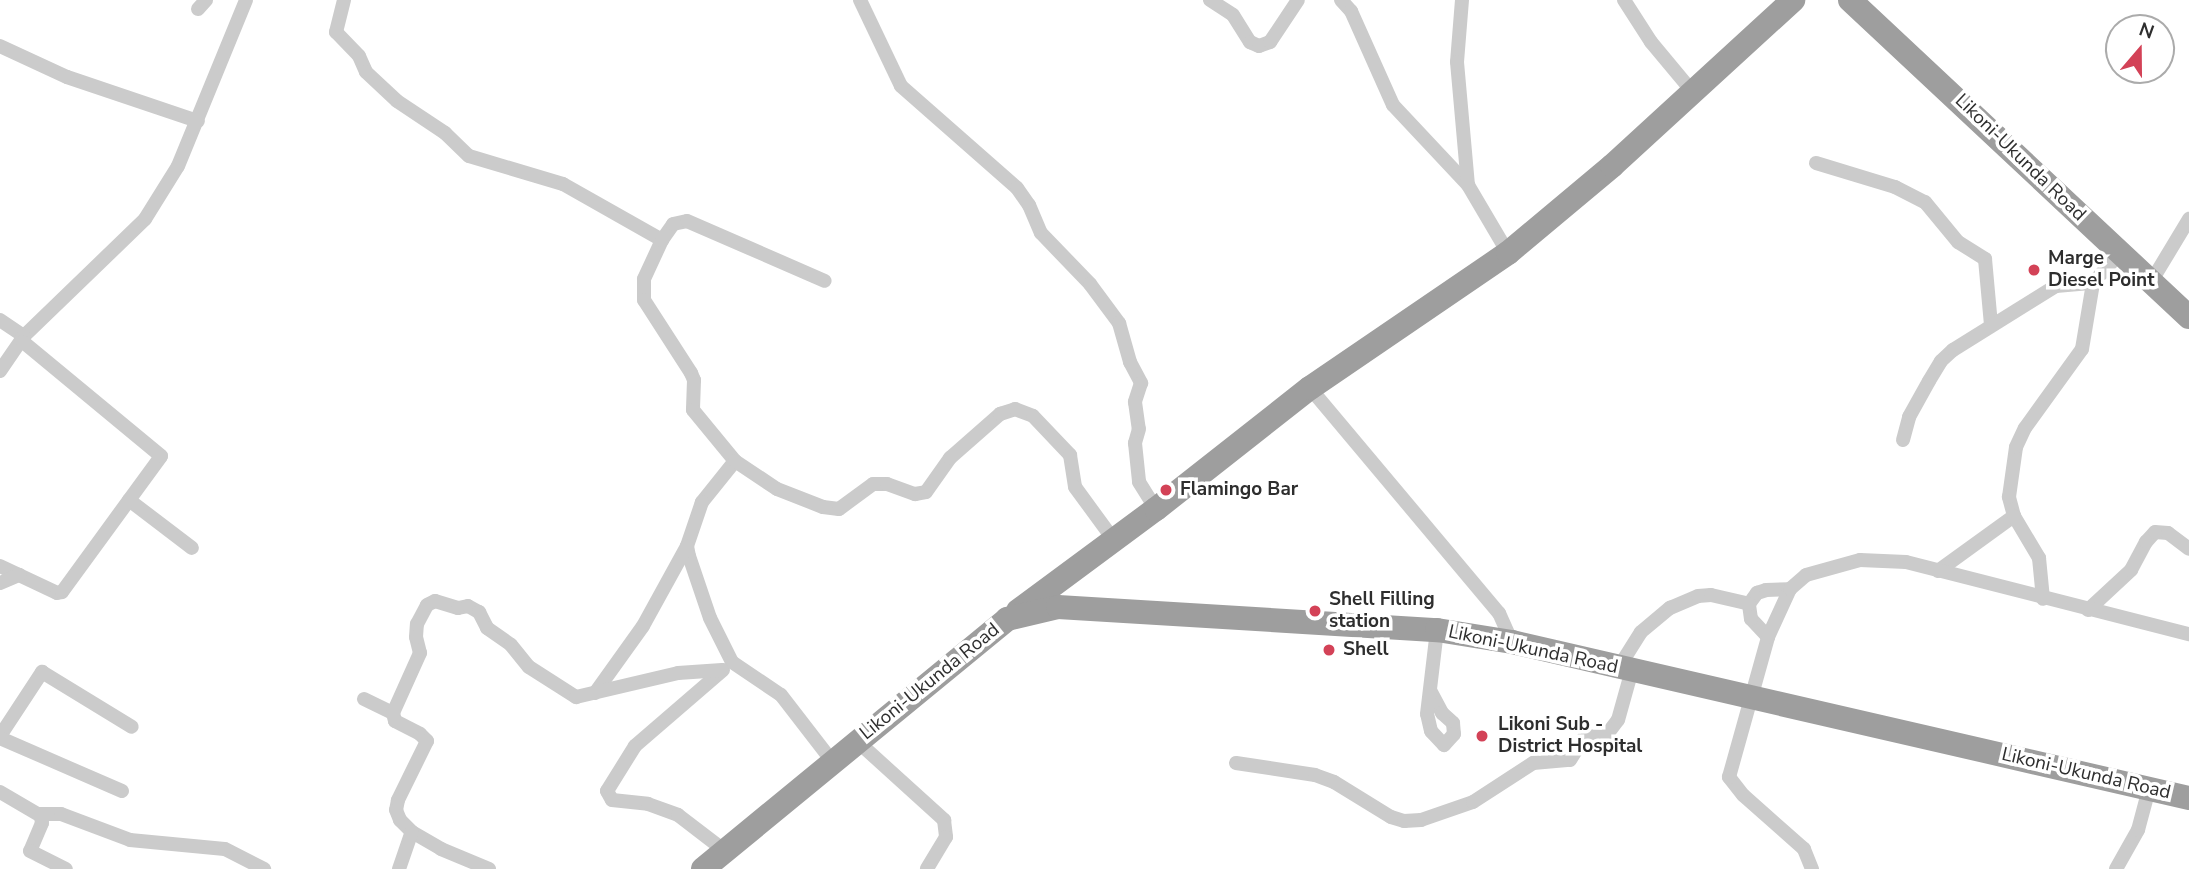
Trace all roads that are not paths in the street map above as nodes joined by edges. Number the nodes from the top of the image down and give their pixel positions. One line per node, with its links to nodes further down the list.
1 (246, 0): 13 (street)
2 (344, 0): 17 (street)
3 (860, 0): 32 (street)
4 (1210, 0): 5 (street)
5 (1298, 0)
6 (1341, 0): 15 (street)
7 (1462, 0): 15 (street)
8 (1623, 0): 12 (street)
9 (1793, 0): 12 (highway)
10 (1850, 0): 19 (highway, Likoni-Ukunda Road)
11 (0, 47): 13 (street)
12 (1691, 90): 18 (highway)
13 (198, 121): 26 (street)
14 (1816, 163): 25 (street)
15 (1468, 185): 18 (street)
16 (2189, 219): 21 (street)
17 (662, 240): 20 (street); 30 (street)
18 (1508, 253): 28 (highway)
19 (2120, 253): 21 (highway, Likoni-Ukunda Road); 22 (street)
20 (825, 281)
21 (2151, 282): 23 (highway, Likoni-Ukunda Road)
22 (2093, 283): 25 (street); 33 (street)
23 (2189, 317)
24 (0, 320): 26 (street)
25 (1991, 325): 29 (street)
26 (23, 339): 27 (street); 31 (street)
27 (0, 371)
28 (1310, 388): 32 (highway); 52 (street)
29 (1903, 440)
30 (735, 461): 34 (street); 35 (street)
31 (129, 500): 36 (street); 41 (street)
32 (1156, 509): 34 (highway)
33 (2014, 516): 40 (street); 44 (street)
34 (1113, 539): 39 (highway)
35 (687, 546): 53 (street); 56 (street)
36 (192, 548)
37 (2189, 549): 47 (street)
38 (0, 566): 41 (street)
39 (1072, 570): 46 (highway); 48 (highway)
40 (1938, 571): 43 (street); 44 (street)
41 (19, 575): 42 (street)
42 (0, 583)
43 (1790, 589): 45 (street); 51 (street)
44 (2043, 599): 47 (street)
45 (1749, 604): 51 (street); 54 (street)
46 (1091, 608): 48 (highway, Likoni-Ukunda Road); 49 (highway, Likoni-Ukunda Road)
47 (2088, 610): 50 (street)
48 (1007, 619): 62 (highway, Likoni-Ukunda Road)
49 (1437, 630): 52 (highway, Likoni-Ukunda Road); 55 (street)
50 (2189, 634)
51 (1768, 637): 57 (street)
52 (1512, 642): 54 (highway, Likoni-Ukunda Road)
53 (727, 666): 56 (street); 63 (street); 71 (street)
54 (1625, 668): 57 (highway, Likoni-Ukunda Road); 64 (street)
55 (1431, 692)
56 (595, 693): 59 (street)
57 (1751, 696): 65 (highway, Likoni-Ukunda Road); 78 (street)
58 (364, 699): 59 (street)
59 (393, 713): 70 (street)
60 (132, 727): 61 (street)
61 (0, 737): 66 (street)
62 (857, 741): 63 (highway, Likoni-Ukunda Road); 77 (street)
63 (832, 761): 71 (highway, Likoni-Ukunda Road)
64 (1236, 763)
65 (2149, 789): 68 (highway, Likoni-Ukunda Road); 79 (street)
66 (122, 791)
67 (0, 792): 69 (street)
68 (2189, 798)
69 (40, 814): 72 (street); 73 (street)
70 (412, 832): 74 (street); 75 (street)
71 (725, 851): 76 (highway, Likoni-Ukunda Road)
72 (66, 869)
73 (264, 869)
74 (399, 869)
75 (489, 869)
76 (703, 869)
77 (927, 869)
78 (1812, 869)
79 (2116, 869)

